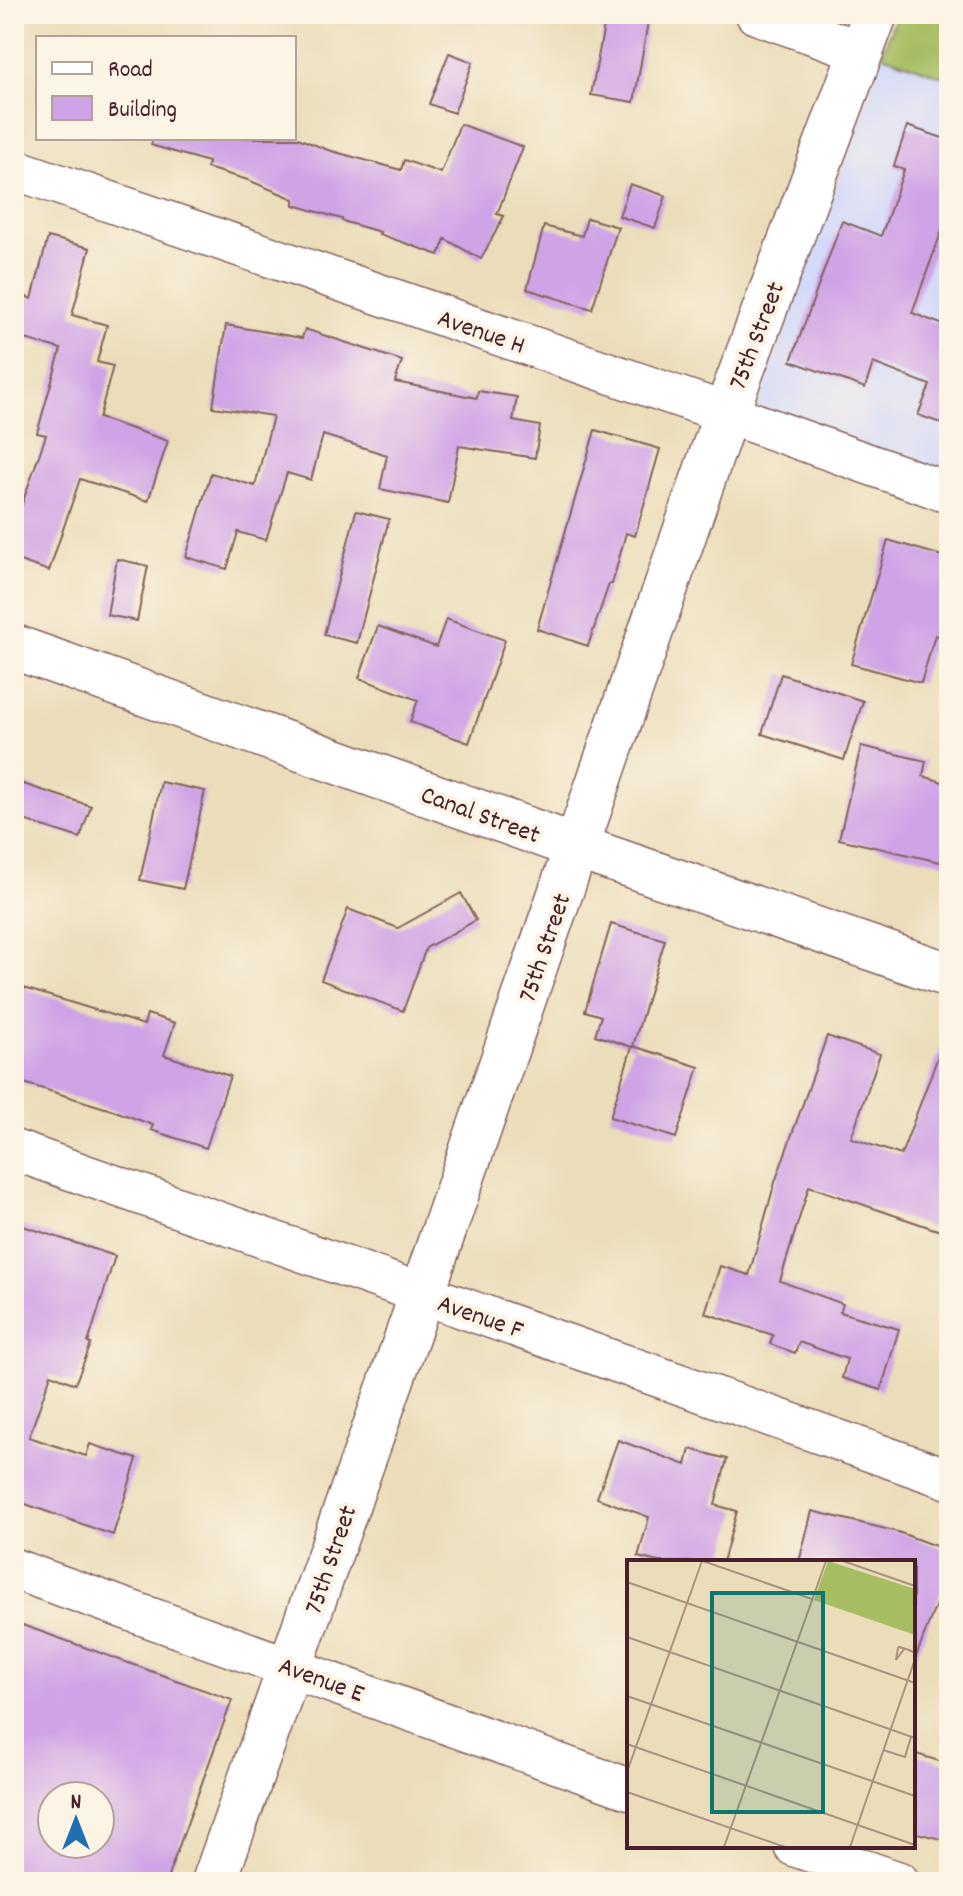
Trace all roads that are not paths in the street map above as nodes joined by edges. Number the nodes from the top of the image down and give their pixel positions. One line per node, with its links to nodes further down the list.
1 (756, 14): 2 (street)
2 (868, 33): 4 (main road, 75th Street)
3 (14, 169): 4 (street, Avenue H)
4 (726, 413): 5 (street, Avenue H); 7 (main road, 75th Street)
5 (949, 493)
6 (14, 647): 7 (main road, Canal Street)
7 (577, 847): 8 (main road, Canal Street); 10 (main road, 75th Street)
8 (949, 975)
9 (14, 1150): 10 (street, Avenue F)
10 (422, 1294): 11 (street, Avenue F); 13 (main road, 75th Street)
11 (949, 1479)
12 (14, 1569): 13 (street, Avenue E)
13 (292, 1667): 14 (street, Avenue E); 16 (main road, 75th Street)
14 (627, 1788)
15 (800, 1848): 17 (street)
16 (214, 1882)
17 (899, 1882)

